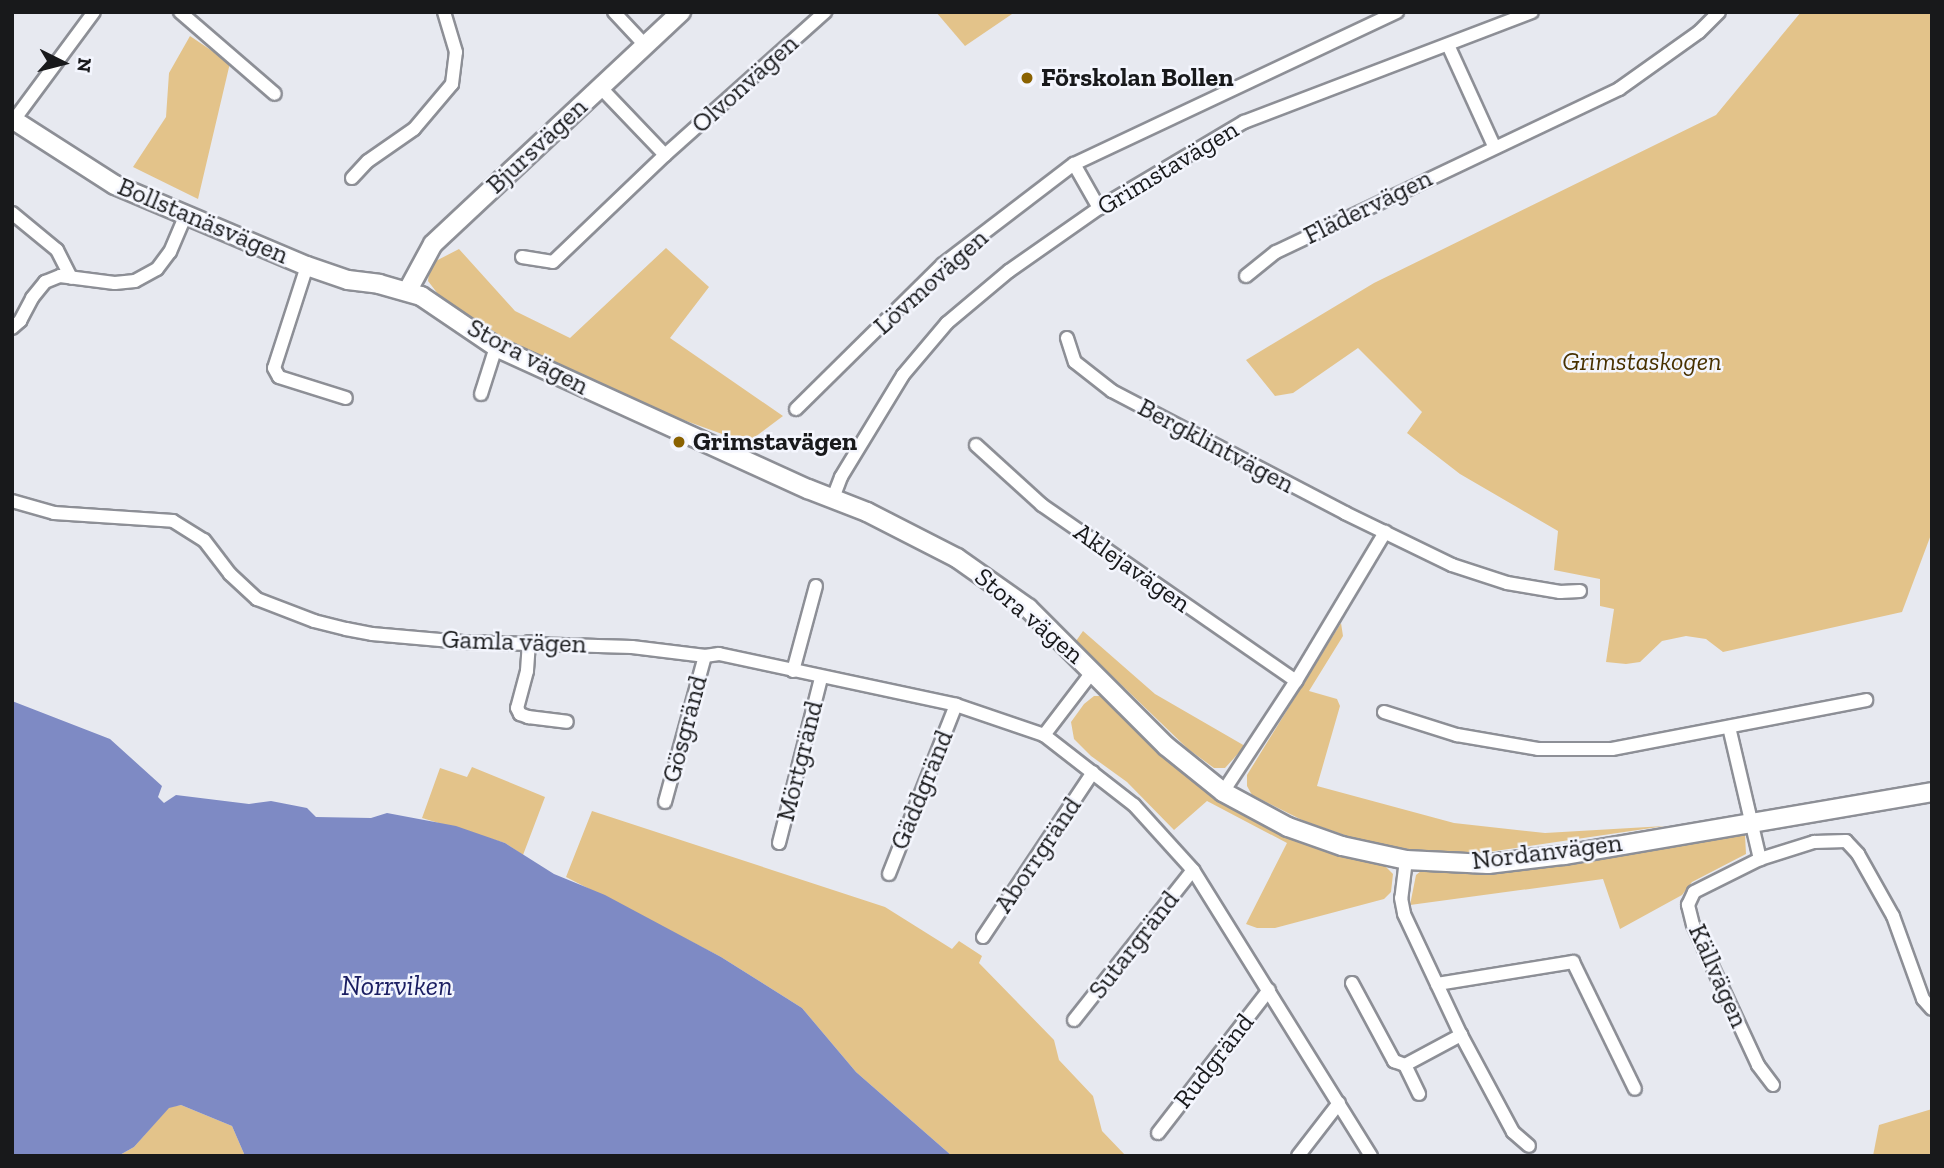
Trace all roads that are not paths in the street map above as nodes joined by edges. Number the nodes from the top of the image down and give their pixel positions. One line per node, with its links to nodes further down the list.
1 (94, 12): 14 (street)
2 (180, 12): 13 (street)
3 (444, 12): 18 (street)
4 (614, 12): 10 (street)
5 (681, 12): 10 (street, Bjursvägen)
6 (825, 12): 16 (street, Olvonvägen)
7 (1397, 12): 17 (street, Lövmovägen)
8 (1532, 12): 11 (street, Grimstavägen)
9 (1719, 12): 15 (street, Flädervägen)
10 (644, 44): 12 (street, Bjursvägen)
11 (1448, 45): 15 (street); 19 (street, Grimstavägen)
12 (600, 87): 16 (street); 26 (street, Bjursvägen)
13 (275, 94)
14 (13, 119): 21 (street, Bollstanäsvägen)
15 (1494, 146): 24 (street, Flädervägen)
16 (665, 155): 22 (street, Olvonvägen)
17 (1074, 164): 19 (street); 32 (street, Lövmovägen)
18 (352, 178)
19 (1099, 208): 34 (street, Grimstavägen)
20 (12, 213): 25 (street)
21 (185, 217): 23 (street, Bollstanäsvägen); 25 (street)
22 (522, 257)
23 (307, 266): 26 (street, Bollstanäsvägen); 31 (street)
24 (1246, 276)
25 (71, 278): 27 (street)
26 (408, 290): 29 (street, Stora vägen)
27 (12, 328)
28 (1067, 338): 36 (street, Bergklintvägen)
29 (496, 347): 30 (street); 34 (street, Stora vägen)
30 (481, 394)
31 (346, 398)
32 (796, 409)
33 (976, 445): 44 (street, Aklejavägen)
34 (832, 498): 42 (street, Stora vägen)
35 (12, 501): 39 (street, Gamla vägen)
36 (1385, 532): 38 (street, Bergklintvägen); 44 (street)
37 (816, 586): 41 (street)
38 (1580, 591)
39 (529, 642): 40 (street, Gamla vägen); 48 (street)
40 (705, 656): 41 (street, Gamla vägen); 54 (street, Gösgränd)
41 (793, 671): 43 (street, Gamla vägen)
42 (1093, 671): 50 (street, Stora vägen); 52 (street, Nordanvägen)
43 (821, 678): 46 (street, Gamla vägen); 56 (street, Mörtgränd)
44 (1296, 681): 52 (street)
45 (1866, 700): 49 (street)
46 (956, 705): 50 (street, Gamla vägen); 60 (street, Gäddgränd)
47 (1384, 712): 49 (street)
48 (567, 722)
49 (1729, 727): 55 (street)
50 (1044, 735): 51 (street)
51 (1093, 772): 59 (street); 61 (street, Aborrgränd)
52 (1223, 792): 58 (street, Nordanvägen)
53 (1932, 792): 55 (street, Nordanvägen)
54 (665, 802)
55 (1751, 821): 57 (street); 58 (street, Nordanvägen)
56 (779, 844)
57 (1760, 859): 65 (street, Källvägen); 69 (street, Källvägen)
58 (1406, 860): 63 (street)
59 (1193, 870): 64 (street); 66 (street, Sutargränd)
60 (889, 874)
61 (983, 937)
62 (1352, 983): 68 (street)
63 (1437, 984): 67 (street); 70 (street)
64 (1269, 990): 72 (street); 73 (street, Rudgränd)
65 (1932, 1009)
66 (1074, 1020)
67 (1461, 1035): 68 (street); 74 (street)
68 (1405, 1065): 71 (street)
69 (1773, 1086)
70 (1635, 1089)
71 (1419, 1094)
72 (1339, 1103): 75 (street); 76 (street)
73 (1158, 1133)
74 (1530, 1146)
75 (1298, 1156)
76 (1371, 1156)

